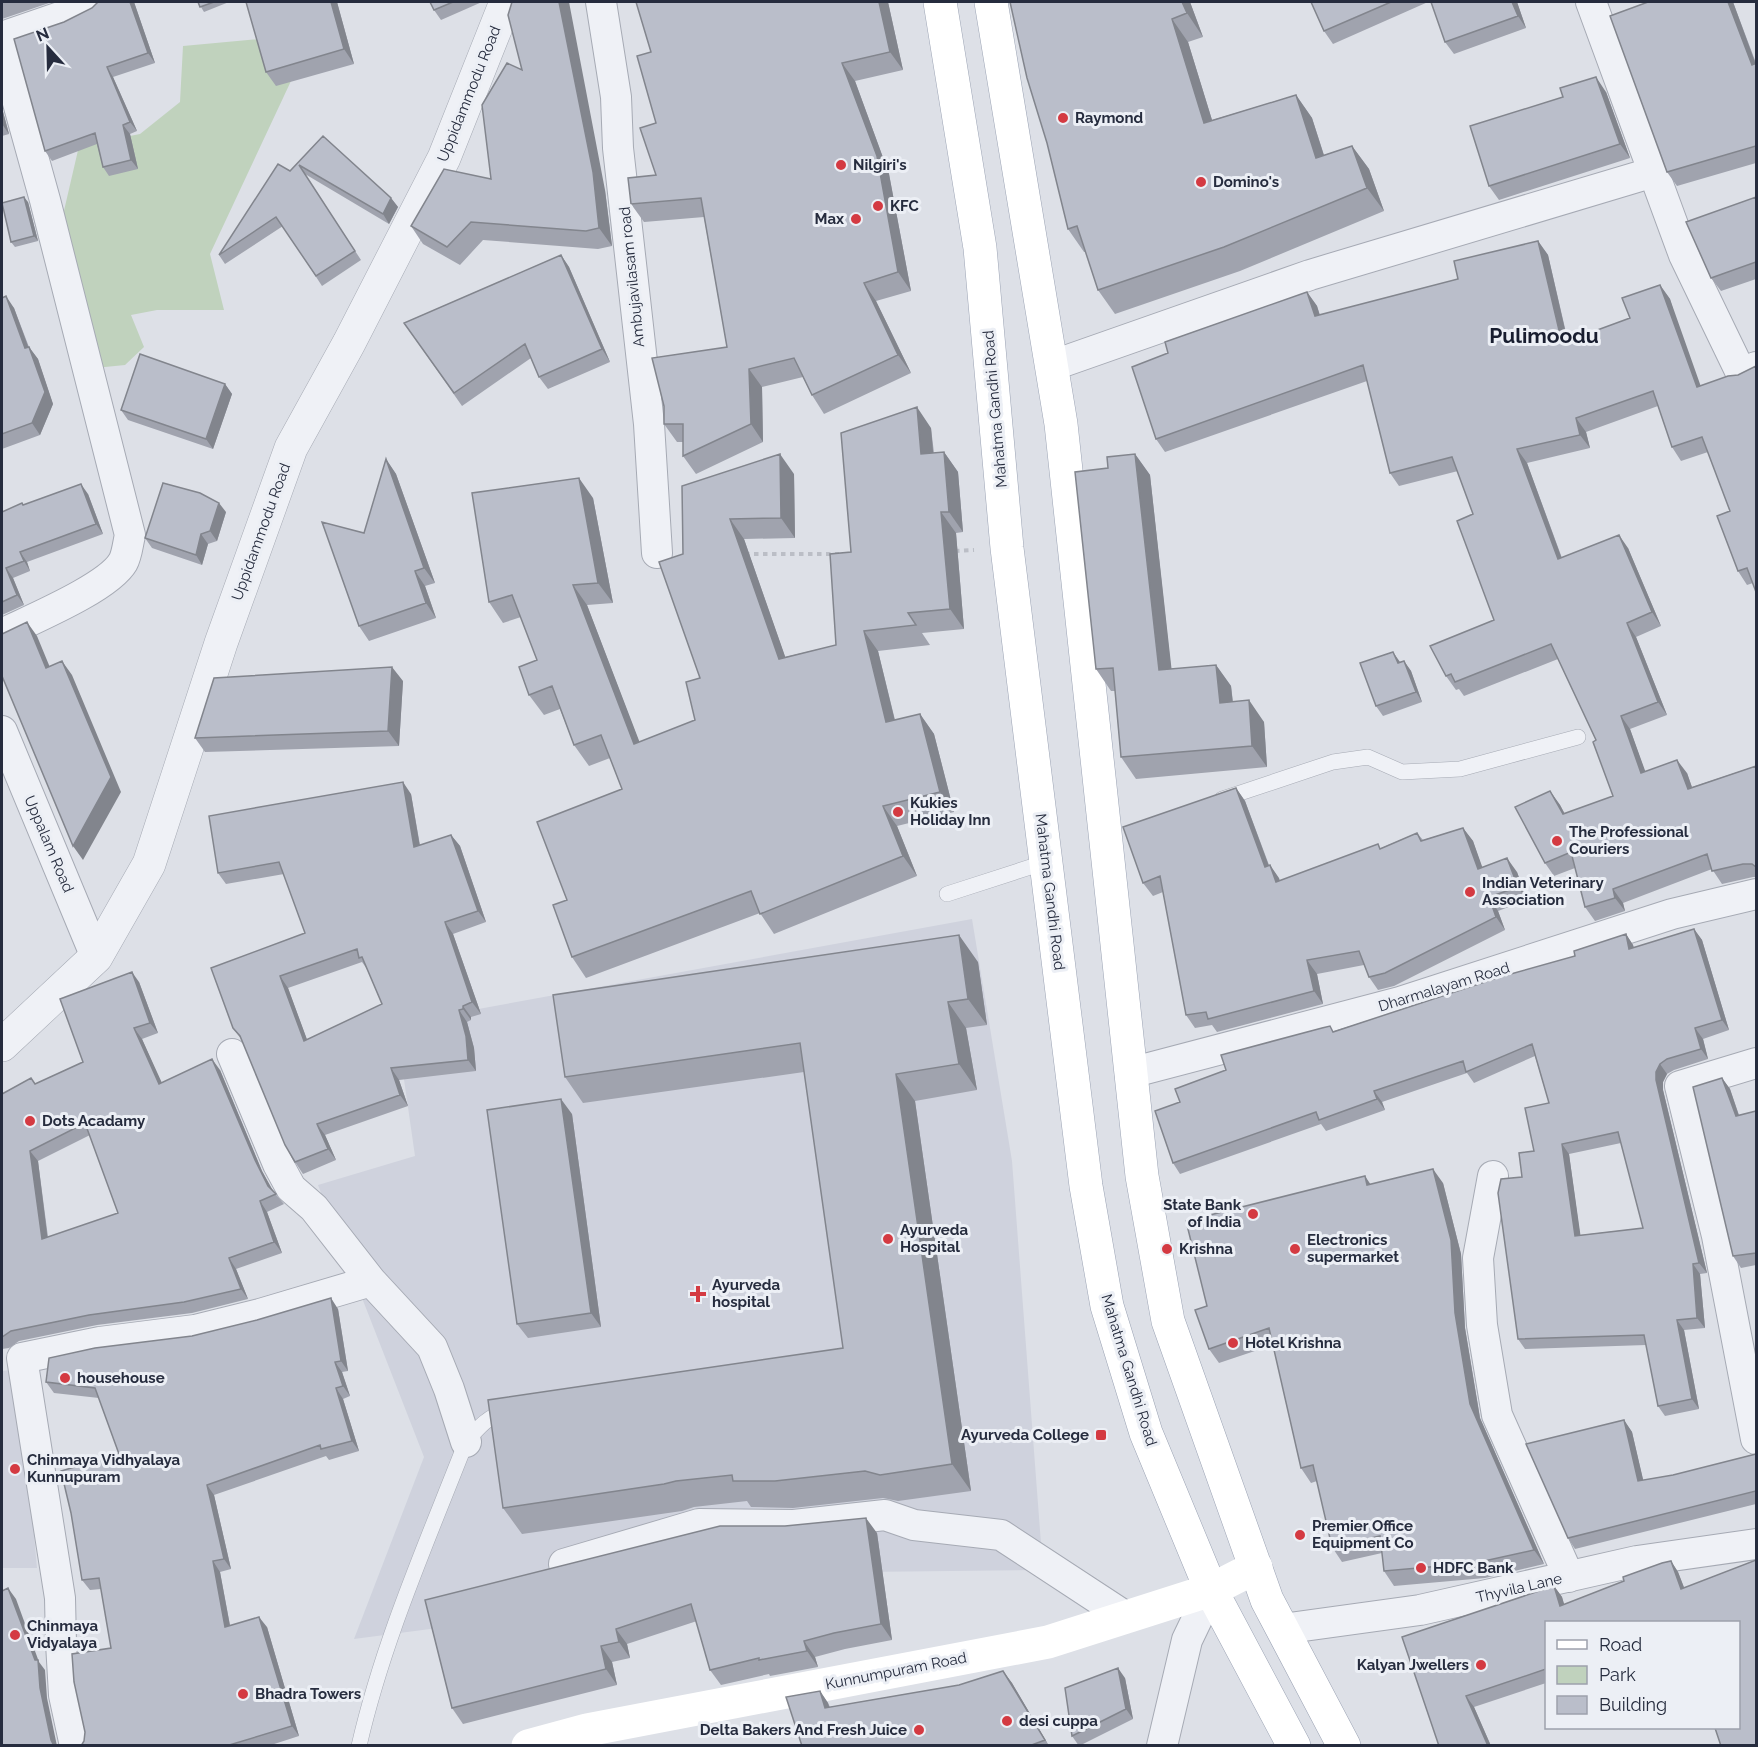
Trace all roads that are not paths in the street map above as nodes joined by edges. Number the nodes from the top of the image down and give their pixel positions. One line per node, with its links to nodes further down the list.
1 (90, 2): 7 (street)
2 (506, 2): 20 (street, Uppidammodu Road)
3 (601, 2): 12 (street, Ambujavilasam road)
4 (940, 2): 17 (main road, Mahatma Gandhi Road)
5 (991, 2): 10 (main road)
6 (1591, 2): 9 (street)
7 (2, 37)
8 (2, 45): 13 (street)
9 (1654, 172): 10 (street); 11 (street)
10 (1052, 366): 24 (main road)
11 (1756, 368)
12 (657, 553)
13 (2, 634)
14 (2, 731): 20 (street, Uppalam Road)
15 (1578, 737): 16 (lane)
16 (1204, 805)
17 (1046, 862): 18 (lane); 34 (main road, Mahatma Gandhi Road)
18 (947, 894)
19 (1756, 894): 24 (street, Dharmalayam Road)
20 (96, 957): 21 (street, Uppidammodu Road)
21 (2, 1045)
22 (232, 1054): 26 (street)
23 (1756, 1063): 28 (street)
24 (1130, 1073): 32 (main road)
25 (1492, 1176): 33 (street)
26 (371, 1281): 29 (street); 38 (street)
27 (522, 1407): 29 (lane)
28 (1756, 1439)
29 (466, 1442): 39 (lane)
30 (1756, 1544): 33 (street, Thyvila Lane)
31 (564, 1564): 35 (street)
32 (1256, 1567): 34 (main road, Kunnumpuram Road); 36 (main road)
33 (1569, 1577): 36 (street, Thyvila Lane)
34 (1212, 1590): 35 (main road, Kunnumpuram Road); 41 (street); 42 (main road, Mahatma Gandhi Road)
35 (1126, 1617): 37 (main road, Kunnumpuram Road)
36 (1282, 1629): 43 (main road)
37 (590, 1738): 40 (main road, Kunnumpuram Road)
38 (75, 1746)
39 (359, 1746)
40 (528, 1746)
41 (1162, 1746)
42 (1294, 1746)
43 (1344, 1746)

